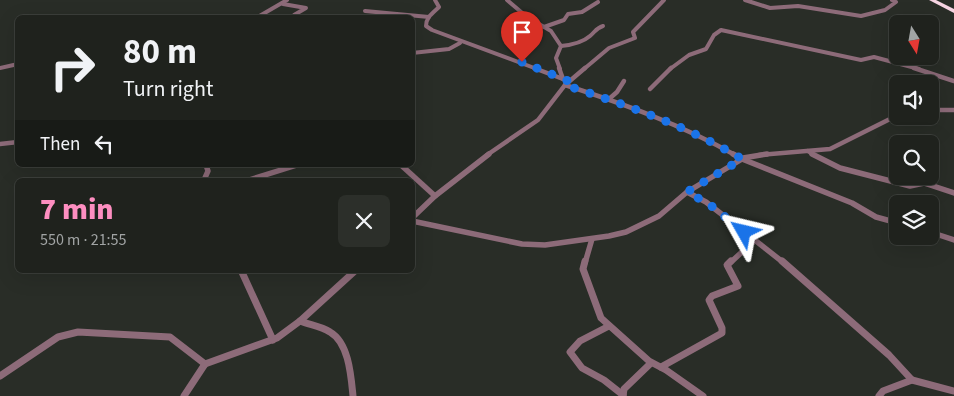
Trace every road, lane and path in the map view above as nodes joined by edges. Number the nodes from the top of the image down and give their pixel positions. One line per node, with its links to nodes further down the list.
1 (287, 0): 9 (street)
2 (435, 0): 15 (street)
3 (506, 0): 17 (street)
4 (664, 0): 25 (street)
5 (745, 0): 6 (street)
6 (892, 0)
7 (934, 1): 11 (highway)
8 (598, 2): 17 (street)
9 (283, 4): 13 (street); 14 (street)
10 (365, 11): 12 (street)
11 (954, 11)
12 (411, 14): 15 (street)
13 (262, 15)
14 (294, 15)
15 (429, 16): 18 (street)
16 (603, 26): 19 (street)
17 (544, 27): 19 (street)
18 (460, 43): 20 (street); 25 (street)
19 (561, 46): 25 (street)
20 (415, 53)
21 (15, 65): 22 (street)
22 (0, 68)
23 (624, 81): 27 (street)
24 (954, 81): 26 (street)
25 (565, 82): 27 (street); 40 (street)
26 (650, 89)
27 (609, 99): 34 (street)
28 (939, 110): 29 (street)
29 (954, 110)
30 (889, 118): 33 (street)
31 (15, 142): 32 (street)
32 (0, 144)
33 (808, 151): 34 (street); 39 (street)
34 (742, 159): 38 (street); 43 (street)
35 (291, 167): 37 (street)
36 (404, 167): 40 (street)
37 (255, 178)
38 (687, 192): 45 (street); 46 (street)
39 (954, 193)
40 (436, 196): 41 (street)
41 (415, 216)
42 (415, 220): 45 (street)
43 (889, 221)
44 (939, 235): 47 (street)
45 (592, 238): 51 (street)
46 (754, 240): 55 (street); 57 (street)
47 (954, 240)
48 (242, 273): 52 (street)
49 (353, 273): 50 (street)
50 (300, 321): 52 (street); 61 (street)
51 (608, 326): 53 (street); 59 (street)
52 (273, 340): 54 (street)
53 (651, 363): 55 (street); 59 (street)
54 (205, 364): 56 (street); 60 (street)
55 (661, 367): 62 (street)
56 (0, 376)
57 (912, 380): 58 (street); 63 (street)
58 (954, 391)
59 (623, 395)
60 (184, 396)
61 (353, 396)
62 (704, 396)
63 (879, 396)

